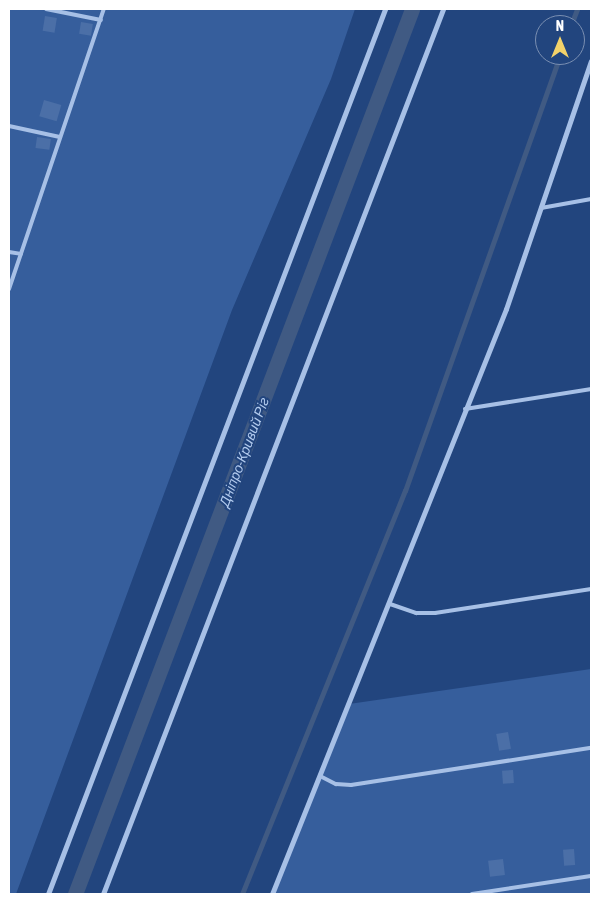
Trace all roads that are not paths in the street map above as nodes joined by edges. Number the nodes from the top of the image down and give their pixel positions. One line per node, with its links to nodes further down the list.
1 (46, 9): 5 (lane)
2 (104, 9): 5 (lane)
3 (385, 9): 21 (street)
4 (443, 9): 22 (street)
5 (100, 20): 8 (lane)
6 (591, 61): 10 (street)
7 (9, 126): 8 (lane)
8 (60, 137): 12 (lane)
9 (591, 199): 10 (lane)
10 (541, 208): 15 (street)
11 (9, 252): 12 (lane)
12 (21, 254): 13 (lane)
13 (9, 289)
14 (591, 389): 15 (lane)
15 (466, 409): 17 (street)
16 (591, 589): 17 (lane)
17 (390, 604): 19 (street)
18 (591, 748): 19 (lane)
19 (320, 776): 23 (street)
20 (591, 876): 24 (lane)
21 (48, 894)
22 (103, 894)
23 (272, 894)
24 (472, 894)

